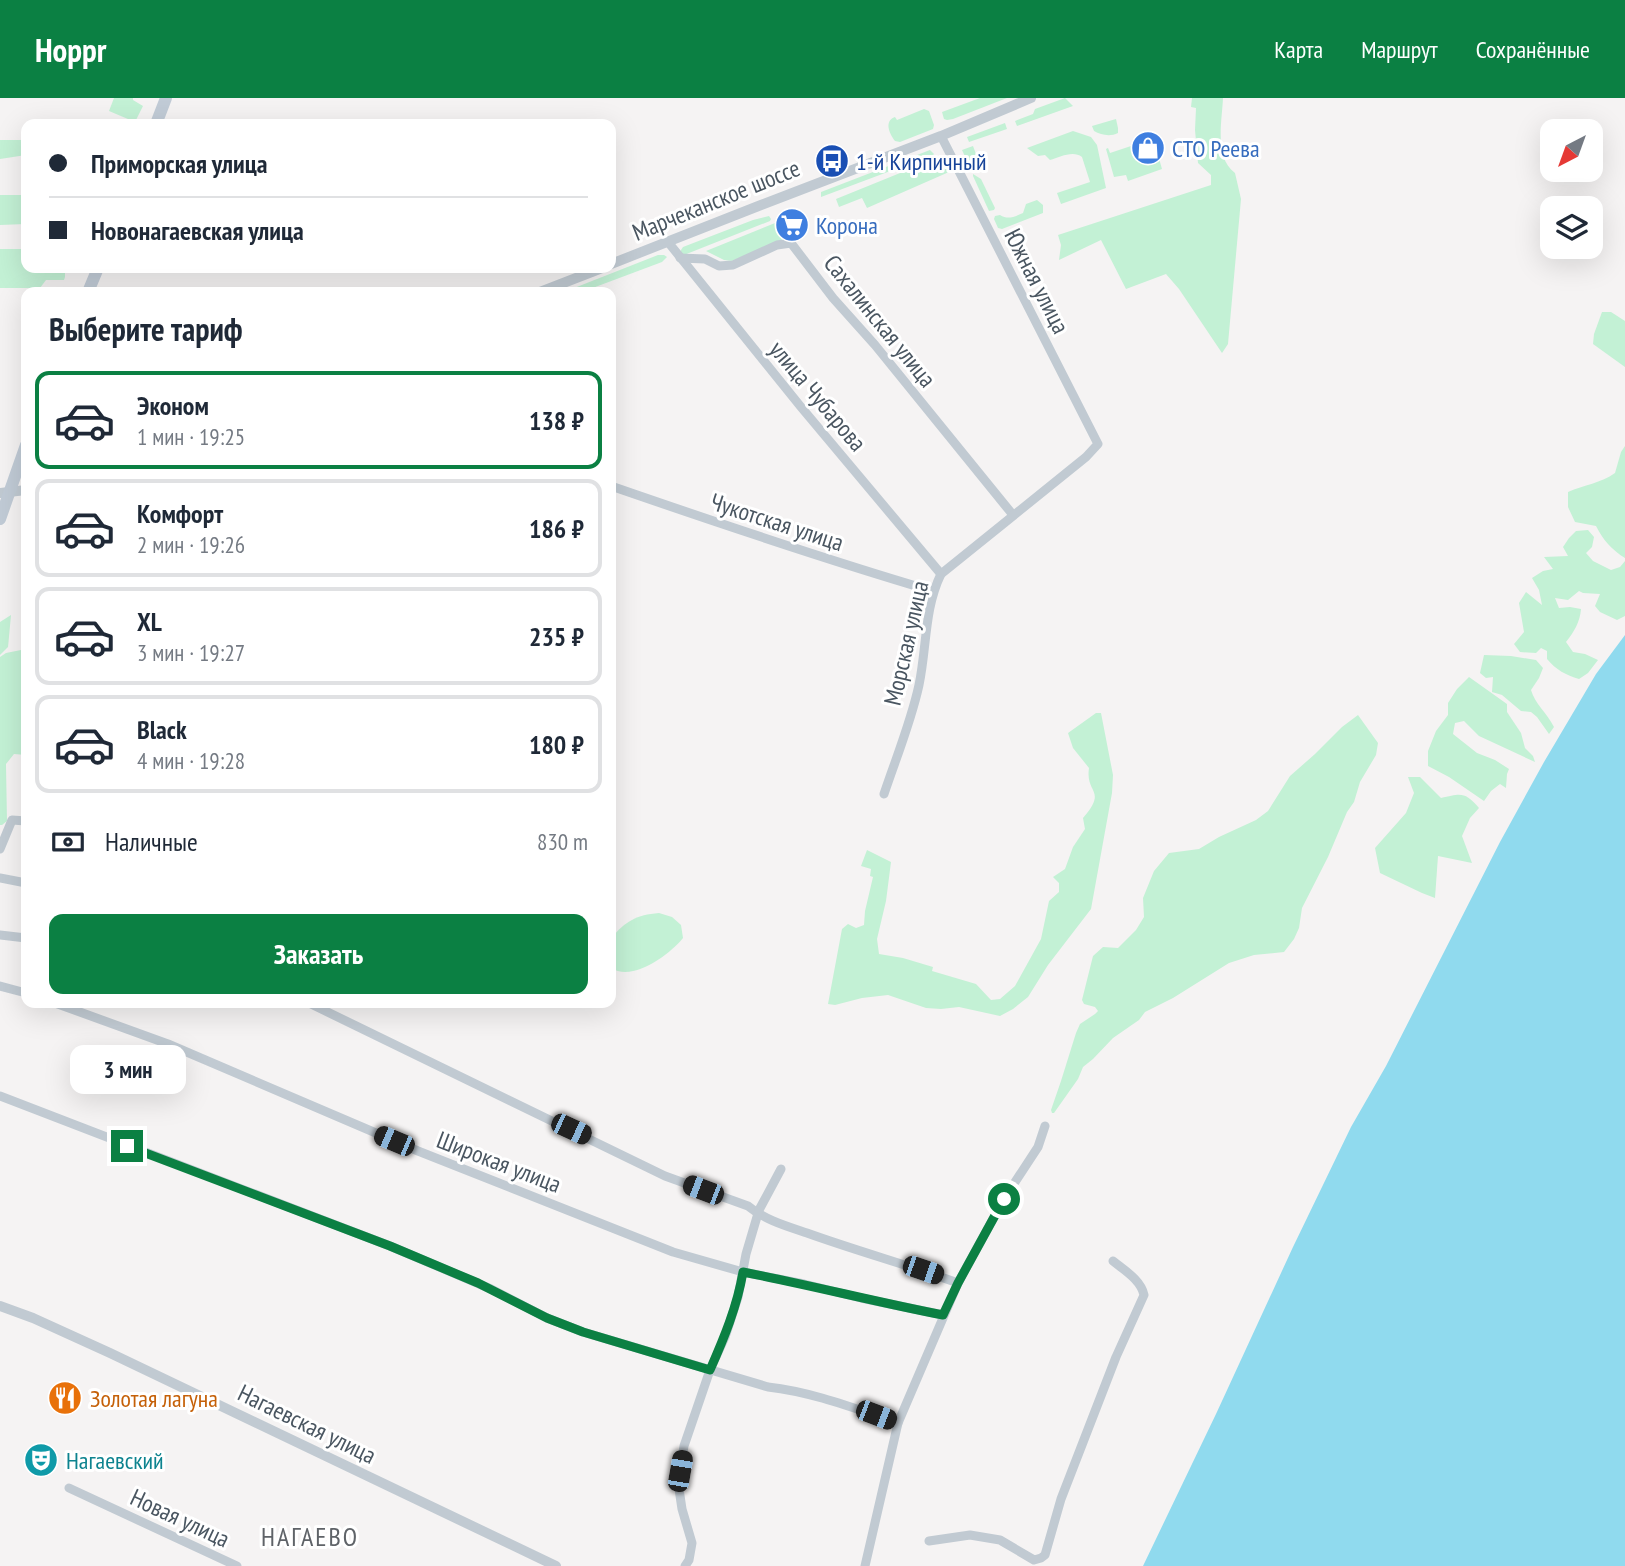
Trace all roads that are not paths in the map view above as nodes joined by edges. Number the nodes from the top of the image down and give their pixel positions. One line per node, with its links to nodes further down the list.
1 (166, 98): 3 (main road)
2 (1031, 98): 4 (street, Марчеканское шоссе)
3 (158, 119)
4 (941, 136): 5 (street, Марчеканское шоссе); 10 (street, Южная улица)
5 (668, 242): 6 (street, улица Чубарова); 7 (street, Марчеканское шоссе)
6 (680, 258): 14 (street, Сахалинская улица); 16 (street, улица Чубарова)
7 (616, 262)
8 (589, 273): 9 (street)
9 (553, 287)
10 (1098, 444): 14 (street, Морская улица)
11 (21, 456): 13 (main road)
12 (616, 488): 17 (street, Чукотская улица)
13 (4, 493): 15 (main road)
14 (1013, 515): 16 (street, Морская улица)
15 (0, 519)
16 (941, 574): 17 (street, Морская улица)
17 (933, 591): 18 (street, Морская улица)
18 (884, 794)
19 (21, 821): 20 (street)
20 (0, 849)
21 (0, 878): 22 (street)
22 (21, 882)
23 (0, 935): 24 (street)
24 (21, 937)
25 (0, 986): 26 (street)
26 (21, 992)
27 (69, 1008): 34 (street, Широкая улица)
28 (319, 1008): 32 (street)
29 (0, 1096): 38 (street)
30 (1045, 1126): 35 (street)
31 (780, 1169): 32 (street)
32 (758, 1214): 34 (street); 35 (street)
33 (1113, 1261): 41 (street)
34 (743, 1272): 37 (street, Широкая улица); 38 (street)
35 (958, 1283): 37 (street)
36 (0, 1306): 43 (street, Нагаевская улица)
37 (943, 1315): 39 (street)
38 (710, 1370): 39 (street); 44 (street)
39 (898, 1423): 45 (street)
40 (68, 1488): 42 (street, Новая улица)
41 (929, 1541)
42 (237, 1566)
43 (556, 1566)
44 (685, 1566)
45 (865, 1566)

